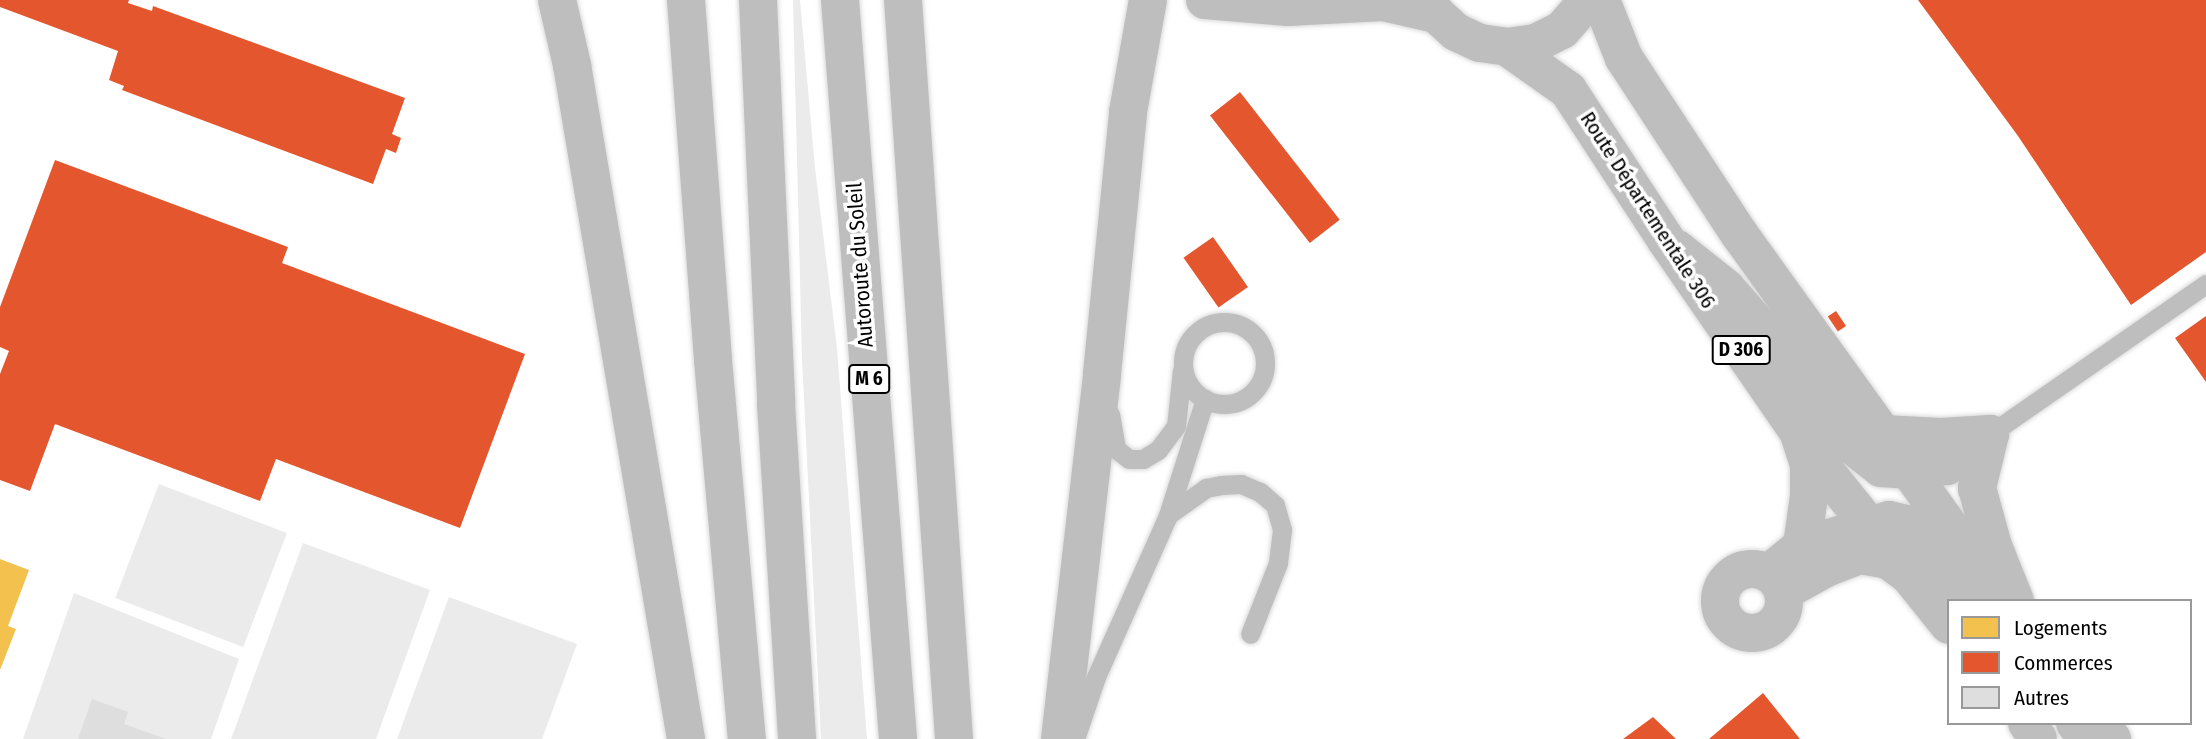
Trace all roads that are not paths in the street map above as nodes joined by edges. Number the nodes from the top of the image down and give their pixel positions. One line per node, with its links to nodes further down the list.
1 (557, 0): 32 (main road)
2 (686, 0): 33 (main road)
3 (903, 0): 36 (main road)
4 (1148, 0): 15 (main road)
5 (1205, 0): 8 (main road)
6 (1588, 0): 11 (main road)
7 (1601, 0): 18 (main road)
8 (1432, 7): 11 (main road)
9 (841, 10): 35 (main road, Autoroute du Soleil / M 6)
10 (760, 16): 34 (main road)
11 (1507, 47): 12 (main road, Route Départementale 306 / D 306)
12 (1666, 240): 17 (main road, Route Départementale 306 / D 306); 20 (main road)
13 (2206, 284): 19 (lane)
14 (1182, 365): 15 (lane); 16 (lane); 16 (lane)
15 (1102, 374): 37 (main road)
16 (1205, 399): 21 (lane)
17 (1799, 434): 22 (main road, Route Départementale 306 / D 306); 23 (main road)
18 (1884, 434): 19 (main road); 20 (main road)
19 (1990, 434): 20 (main road); 27 (main road)
20 (1909, 470): 26 (main road)
21 (1168, 515): 29 (lane); 38 (lane)
22 (1871, 524): 23 (main road); 24 (main road, Route Départementale 306 / D 306); 25 (main road)
23 (1802, 546): 24 (main road)
24 (1907, 574): 28 (main road, Route Départementale 306 / D 306)
25 (1973, 599)
26 (2002, 599)
27 (2014, 599)
28 (1947, 623)
29 (1250, 634)
30 (2076, 725): 39 (main road)
31 (2101, 725): 40 (main road)
32 (686, 739)
33 (747, 739)
34 (797, 739)
35 (898, 739)
36 (954, 739)
37 (1060, 739)
38 (1075, 739)
39 (2087, 739)
40 (2112, 739)

